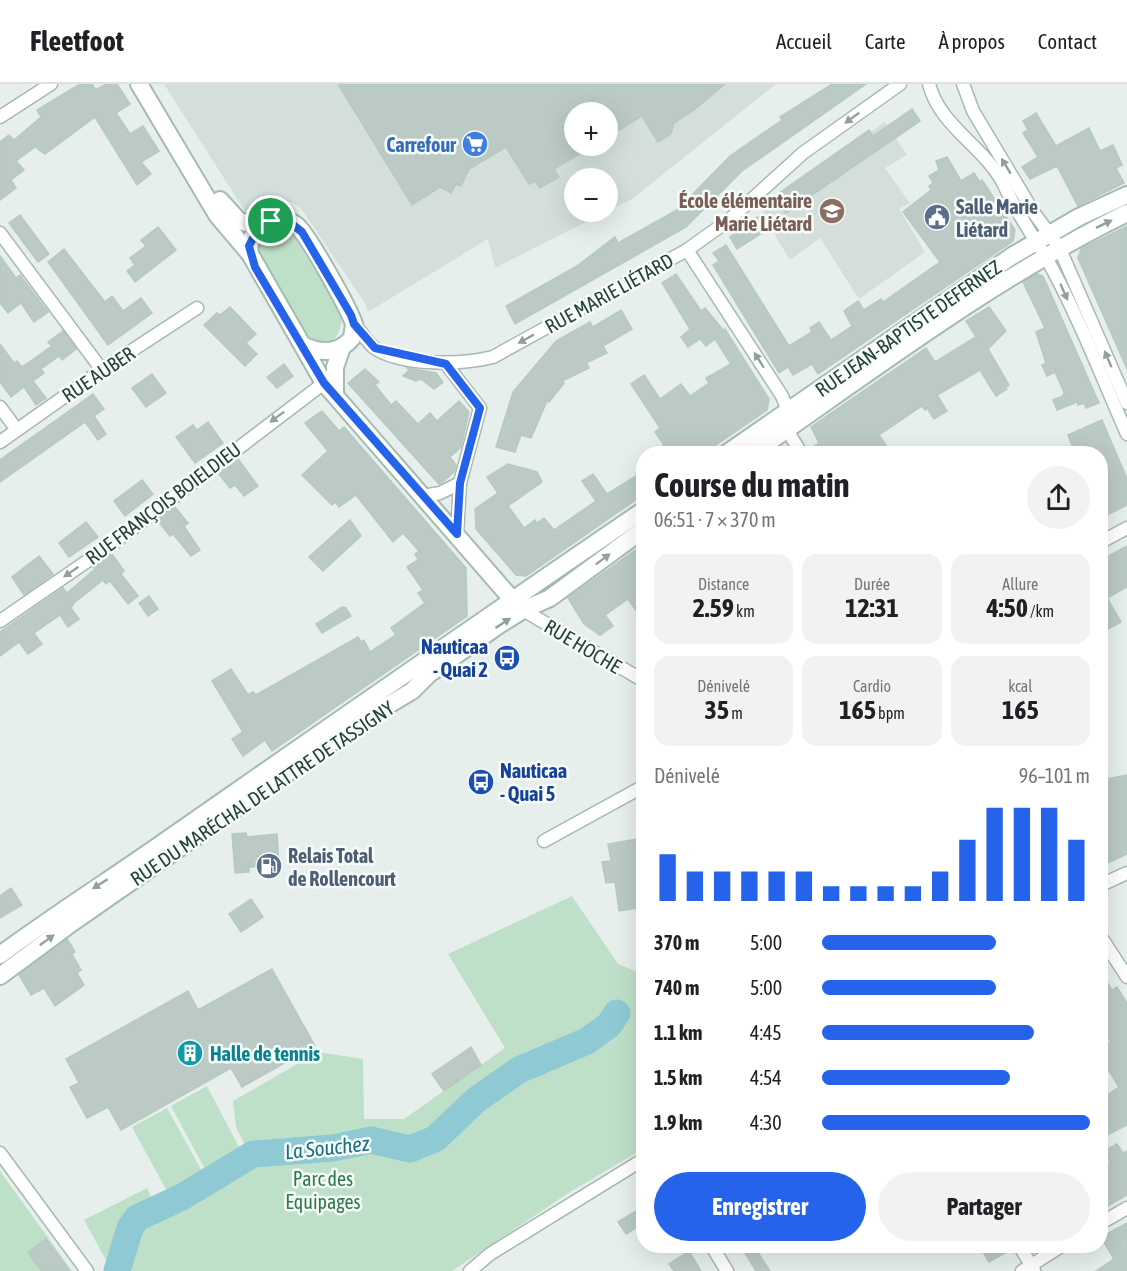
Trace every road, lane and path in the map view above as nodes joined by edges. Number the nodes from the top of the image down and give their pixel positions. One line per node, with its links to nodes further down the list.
1 (51, 84): 7 (street)
2 (139, 84): 14 (main road)
3 (149, 84): 10 (main road)
4 (900, 84): 13 (street, RUE MARIE LIÉTARD, one-way to 13)
5 (929, 84): 12 (street)
6 (963, 84): 12 (street, one-way to 6)
7 (0, 117)
8 (1127, 195): 12 (main road, RUE JEAN-BAPTISTE DEFERNEZ)
9 (1127, 213): 12 (main road, RUE JEAN-BAPTISTE DEFERNEZ, one-way to 9)
10 (259, 226): 14 (main road); 16 (main road)
11 (0, 233): 20 (street)
12 (1047, 244): 21 (street); 25 (main road, RUE JEAN-BAPTISTE DEFERNEZ); 27 (main road, RUE JEAN-BAPTISTE DEFERNEZ)
13 (687, 250): 19 (street, RUE MARIE LIÉTARD, one-way to 19); 25 (street, one-way to 13)
14 (250, 254): 17 (main road)
15 (197, 308): 20 (street, RUE AUBER)
16 (354, 324): 18 (main road); 19 (street, RUE MARIE LIÉTARD)
17 (303, 345): 18 (main road); 22 (main road)
18 (342, 347): 22 (main road)
19 (446, 364): 33 (street)
20 (102, 370): 26 (street, RUE AUBER)
21 (1118, 386): 23 (street); 28 (street)
22 (330, 388): 34 (main road); 41 (street, RUE FRANÇOIS BOIELDIEU, one-way to 41)
23 (1127, 403)
24 (0, 407): 26 (street)
25 (788, 411): 30 (main road, RUE JEAN-BAPTISTE DEFERNEZ)
26 (17, 430): 29 (street, RUE AUBER)
27 (787, 430): 31 (main road, RUE JEAN-BAPTISTE DEFERNEZ); 32 (street)
28 (1127, 434)
29 (0, 442)
30 (737, 446)
31 (763, 446)
32 (797, 446)
33 (460, 483): 34 (street); 37 (street)
34 (423, 496): 37 (main road)
35 (636, 516): 40 (main road)
36 (1127, 528): 39 (street)
37 (457, 534): 40 (main road)
38 (636, 535): 40 (main road, one-way to 38)
39 (1108, 538)
40 (517, 605): 42 (street, RUE HOCHE); 48 (main road, RUE DU MARÉCHAL DE LATTRE DE TASSIGNY, one-way to 48); 49 (main road, RUE DU MARÉCHAL DE LATTRE DE TASSIGNY, one-way to 40)
41 (0, 621)
42 (636, 676)
43 (636, 790): 44 (street)
44 (544, 841)
45 (1127, 873): 46 (street)
46 (1108, 882)
47 (1108, 948): 50 (street)
48 (0, 955)
49 (0, 976)
50 (1127, 977)
51 (0, 1153): 60 (street)
52 (636, 1164): 58 (street)
53 (1127, 1208): 54 (street)
54 (1108, 1219)
55 (716, 1253): 61 (street)
56 (1022, 1253): 59 (street)
57 (1052, 1253): 59 (street)
58 (476, 1269)
59 (1029, 1269)
60 (87, 1271)
61 (727, 1271)

